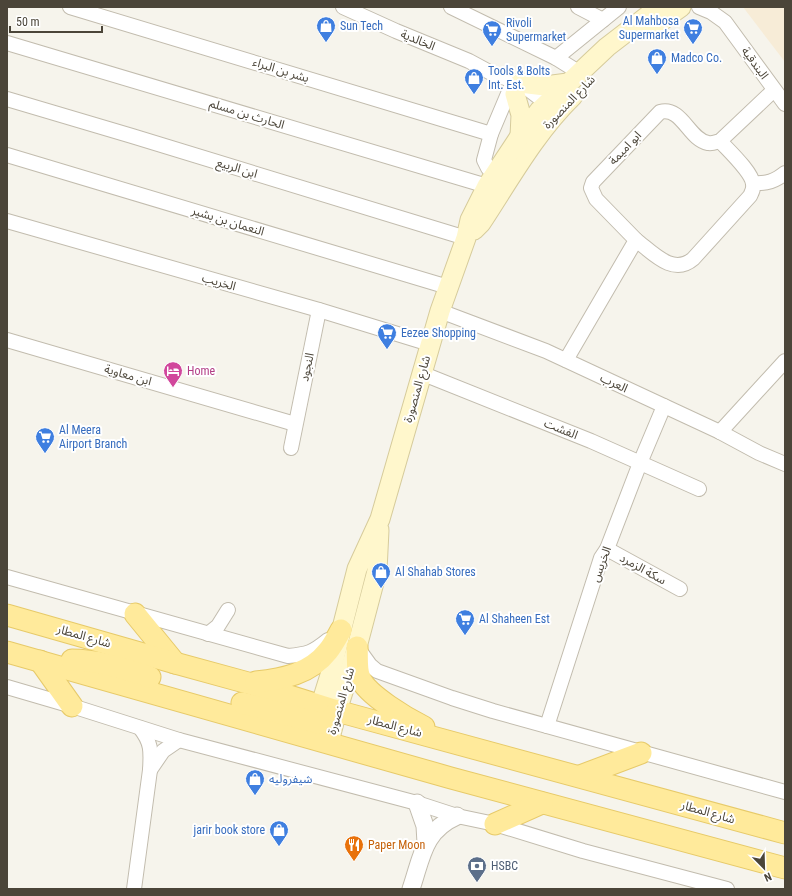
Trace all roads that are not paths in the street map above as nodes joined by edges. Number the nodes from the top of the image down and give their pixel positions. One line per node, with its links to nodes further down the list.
1 (70, 7): 20 (street, بشر بن البراء)
2 (343, 7): 15 (street, الخالدية)
3 (451, 7): 13 (street)
4 (578, 7): 10 (street)
5 (619, 7): 10 (street)
6 (658, 7): 14 (main road, شارع المنصورة)
7 (681, 7): 19 (main road, شارع المنصورة)
8 (699, 7): 11 (street, البندقية)
9 (722, 7): 11 (street, البندقية)
10 (604, 20): 13 (street)
11 (725, 22): 16 (street, البندقية)
12 (7, 43): 25 (street, الحارث بن مسلم)
13 (556, 58): 14 (street)
14 (574, 78): 15 (main road); 19 (main road, شارع المنصورة)
15 (515, 89): 19 (street, الخالدية); 20 (street); 21 (main road)
16 (774, 90): 18 (street, البندقية); 22 (street)
17 (7, 100): 28 (street, ابن الربيع)
18 (785, 104)
19 (548, 111): 21 (main road, شارع المنصورة); 28 (main road, شارع المنصورة)
20 (491, 134): 25 (street)
21 (520, 136): 25 (main road, شارع المنصورة)
22 (720, 141): 26 (street); 29 (street, ابو اميمة)
23 (7, 155): 30 (street, النعمان بن بشير)
24 (785, 173): 26 (street)
25 (491, 180): 28 (main road, شارع المنصورة)
26 (753, 183): 29 (street, ابو اميمة)
27 (7, 221): 31 (street, الخريب)
28 (466, 238): 30 (main road, شارع المنصورة)
29 (636, 240): 35 (street)
30 (448, 287): 32 (main road, شارع المنصورة)
31 (319, 310): 34 (street, الخريب); 39 (street, النجود)
32 (440, 311): 34 (main road, شارع المنصورة); 35 (street, العرب)
33 (7, 340): 39 (street, ابن معاوية)
34 (430, 344): 37 (main road, شارع المنصورة)
35 (566, 360): 38 (street, العرب)
36 (785, 361): 40 (street)
37 (421, 373): 43 (street, الفشت); 45 (main road, شارع المنصورة)
38 (664, 406): 40 (street, العرب); 43 (street, الخريس)
39 (296, 424): 41 (street, النجود)
40 (720, 432): 42 (street, العرب)
41 (291, 448)
42 (783, 461)
43 (640, 463): 44 (street, الفشت); 46 (street, الخريس)
44 (699, 489)
45 (378, 514): 52 (main road, شارع المنصورة); 54 (main road, شارع المنصورة)
46 (606, 549): 48 (street, سكة الزمرد); 62 (street, الخريس)
47 (7, 577): 50 (street)
48 (680, 589)
49 (228, 610): 53 (street)
50 (135, 614): 53 (street); 57 (main road)
51 (7, 615): 57 (main road, شارع المطار)
52 (341, 630): 53 (street); 58 (main road); 61 (main road, شارع المنصورة)
53 (208, 634)
54 (358, 647): 61 (main road, شارع المنصورة); 62 (street); 65 (main road)
55 (7, 652): 56 (main road, شارع المطار)
56 (45, 662): 60 (main road); 61 (main road, شارع المطار)
57 (175, 663): 58 (main road, شارع المطار)
58 (248, 683): 61 (main road, شارع المطار)
59 (7, 687): 60 (street)
60 (72, 706): 63 (street)
61 (323, 724): 65 (main road, شارع المطار); 71 (main road, شارع المطار)
62 (547, 726): 66 (street)
63 (140, 728): 64 (street); 67 (street)
64 (179, 740): 67 (street); 70 (street)
65 (451, 741): 68 (main road, شارع المطار)
66 (641, 753): 68 (main road); 69 (street)
67 (150, 770): 77 (street)
68 (580, 776): 74 (main road, شارع المطار)
69 (785, 792)
70 (417, 803): 72 (street); 75 (street)
71 (542, 803): 73 (main road); 76 (main road, شارع المطار)
72 (457, 816): 73 (street); 75 (street)
73 (495, 824): 79 (street)
74 (785, 833)
75 (426, 843): 78 (street)
76 (785, 868)
77 (134, 889)
78 (411, 889)
79 (727, 889)

